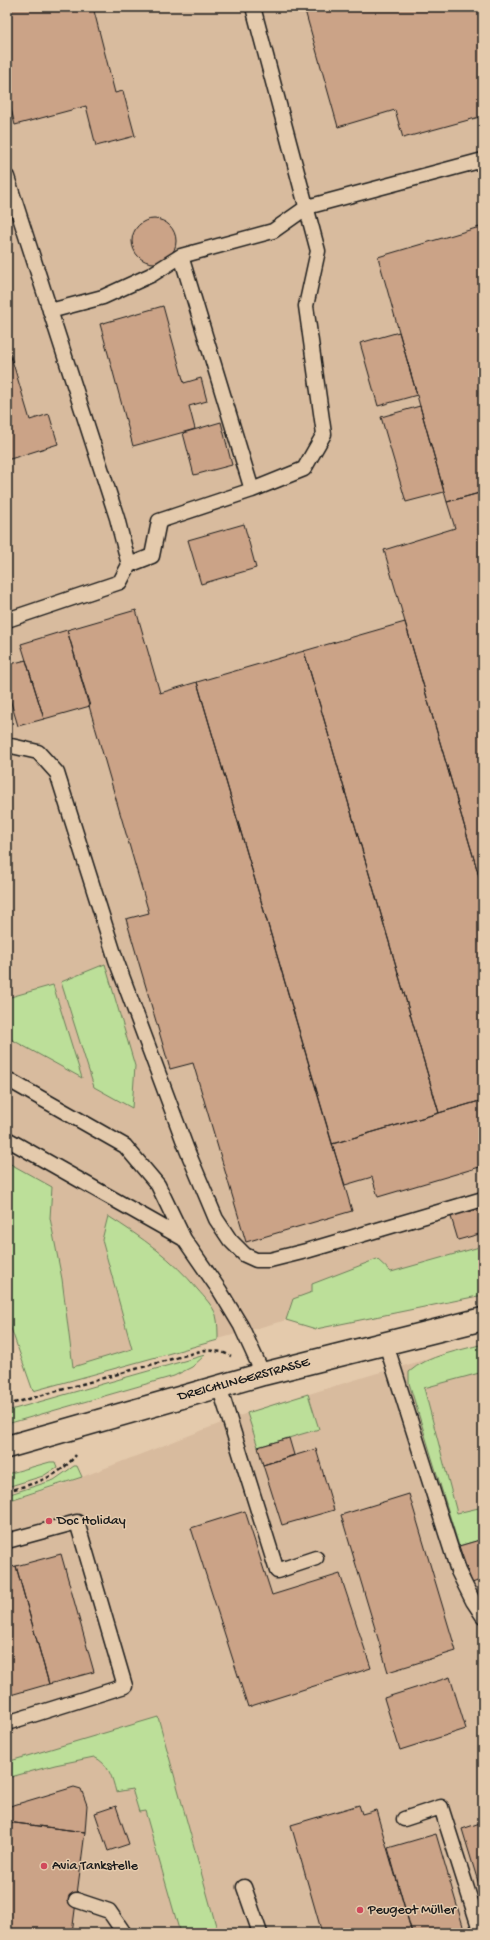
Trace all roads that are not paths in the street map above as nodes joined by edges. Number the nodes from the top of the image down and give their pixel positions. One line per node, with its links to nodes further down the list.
1 (253, 7): 4 (lane)
2 (483, 160): 4 (lane)
3 (7, 177): 6 (lane)
4 (307, 207): 5 (lane); 7 (lane)
5 (181, 256): 6 (lane); 7 (lane)
6 (50, 312): 8 (lane)
7 (252, 490): 8 (lane)
8 (129, 565): 9 (lane)
9 (7, 620)
10 (7, 745): 13 (lane)
11 (7, 1079): 14 (lane)
12 (7, 1140): 14 (lane)
13 (483, 1199)
14 (184, 1239): 17 (lane)
15 (483, 1319): 16 (street, DREICHLINGERSTRASSE)
16 (386, 1344): 17 (street, DREICHLINGERSTRASSE); 22 (lane)
17 (263, 1374): 18 (street, DREICHLINGERSTRASSE)
18 (219, 1386): 19 (street, DREICHLINGERSTRASSE); 21 (lane)
19 (7, 1447)
20 (7, 1541): 23 (lane)
21 (316, 1558)
22 (483, 1616)
23 (7, 1723)
24 (404, 1819): 29 (lane)
25 (244, 1887): 28 (lane)
26 (76, 1900): 27 (lane)
27 (124, 1933)
28 (260, 1933)
29 (481, 1933)

